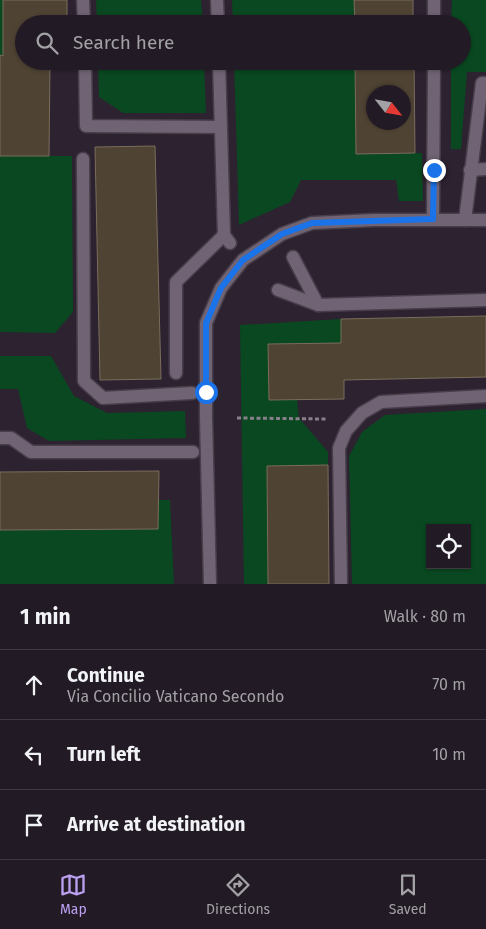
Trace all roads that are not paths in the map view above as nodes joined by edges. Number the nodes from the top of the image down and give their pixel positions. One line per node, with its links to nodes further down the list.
1 (83, 0): 4 (street)
2 (218, 0): 5 (street)
3 (434, 0): 6 (street)
4 (84, 15)
5 (218, 15)
6 (434, 15)
7 (85, 70): 11 (street)
8 (219, 70): 11 (street)
9 (434, 70): 15 (street)
10 (486, 83): 14 (street)
11 (221, 127): 22 (street)
12 (83, 159): 23 (street)
13 (486, 169): 14 (street)
14 (470, 170): 16 (street)
15 (433, 219): 16 (street); 27 (street)
16 (465, 220): 17 (street)
17 (486, 220)
18 (293, 257): 21 (street)
19 (278, 290): 21 (street)
20 (486, 300): 21 (street)
21 (318, 306)
22 (176, 373)
23 (192, 393)
24 (486, 396): 28 (street)
25 (0, 438): 26 (street)
26 (193, 452)
27 (210, 584)
28 (342, 584)

